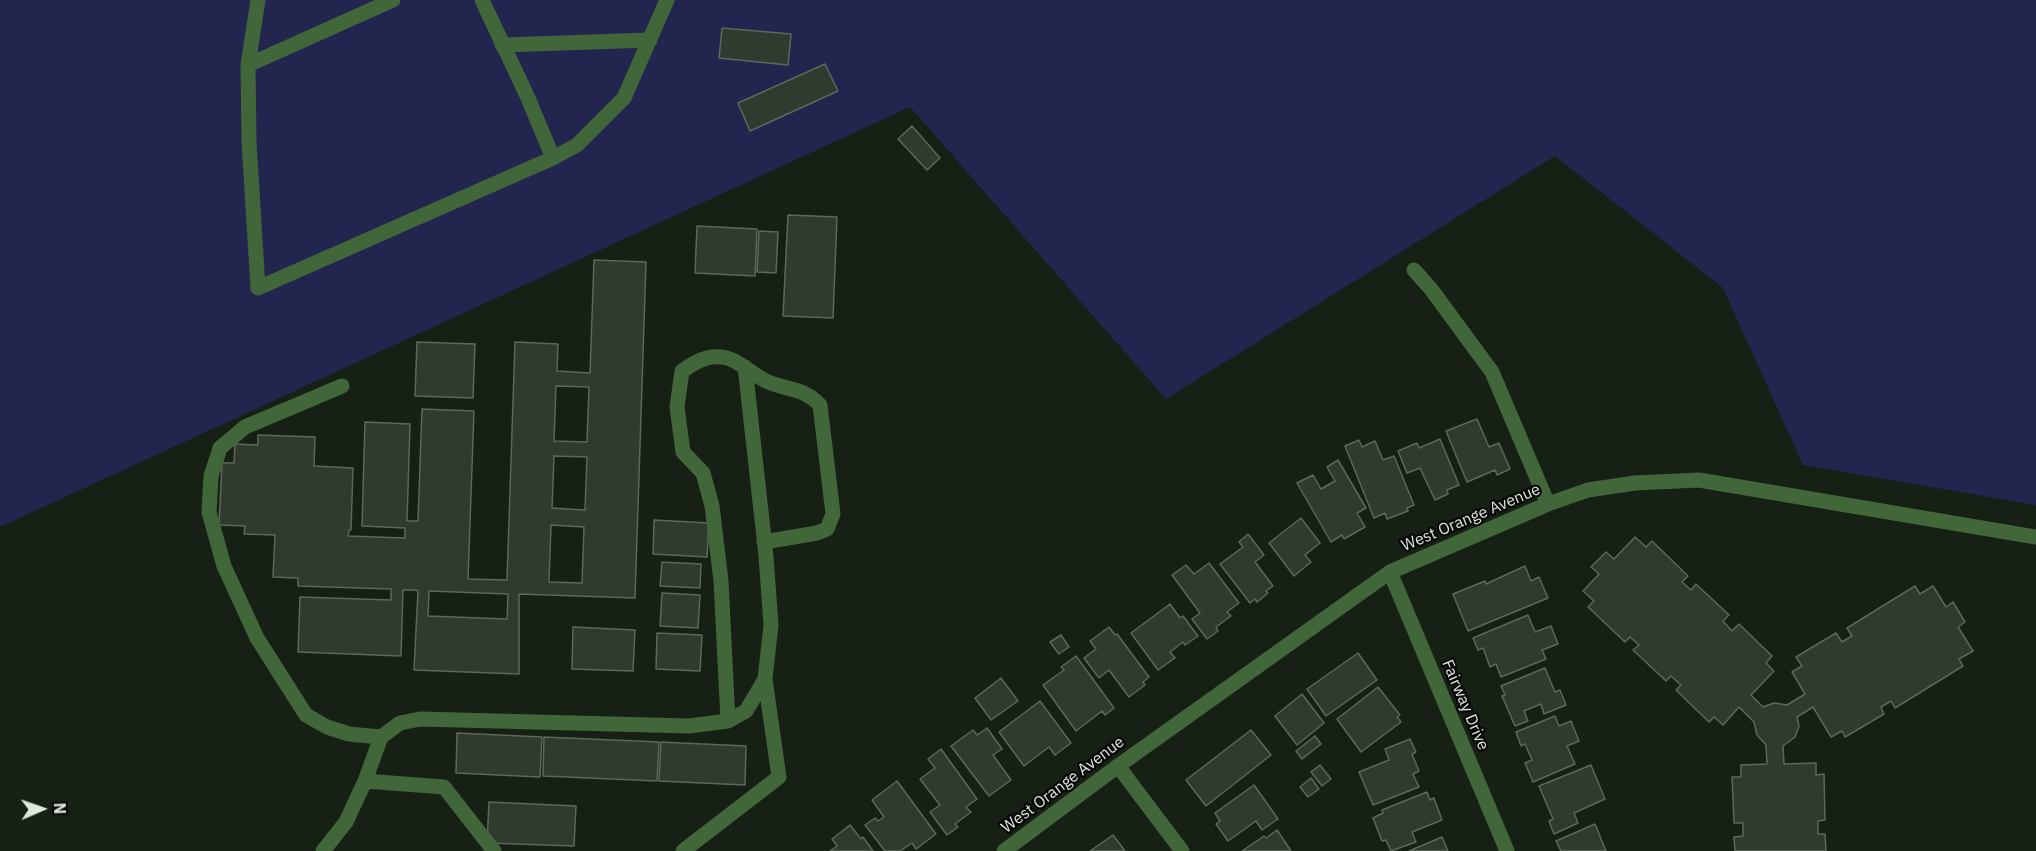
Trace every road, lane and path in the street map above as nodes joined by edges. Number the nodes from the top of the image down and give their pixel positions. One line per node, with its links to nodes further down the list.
1 (258, 0): 7 (street)
2 (393, 0): 7 (street)
3 (482, 0): 6 (street)
4 (667, 0): 5 (street)
5 (650, 40): 6 (street); 8 (street)
6 (502, 45): 8 (street)
7 (249, 65): 8 (street)
8 (553, 158)
9 (1414, 270): 12 (street)
10 (745, 367): 14 (street); 14 (street); 17 (street)
11 (342, 386): 18 (street)
12 (1548, 504): 13 (street, West Orange Avenue); 15 (street, West Orange Avenue)
13 (2036, 537)
14 (764, 542): 16 (street)
15 (1390, 572): 19 (street, West Orange Avenue); 26 (street, Fairway Drive)
16 (765, 679): 17 (street); 23 (street)
17 (728, 721): 18 (street)
18 (381, 737): 20 (street)
19 (1118, 766): 24 (street, West Orange Avenue); 25 (street)
20 (365, 781): 21 (street); 22 (street)
21 (323, 851)
22 (494, 851)
23 (682, 851)
24 (1004, 851)
25 (1182, 851)
26 (1507, 851)

